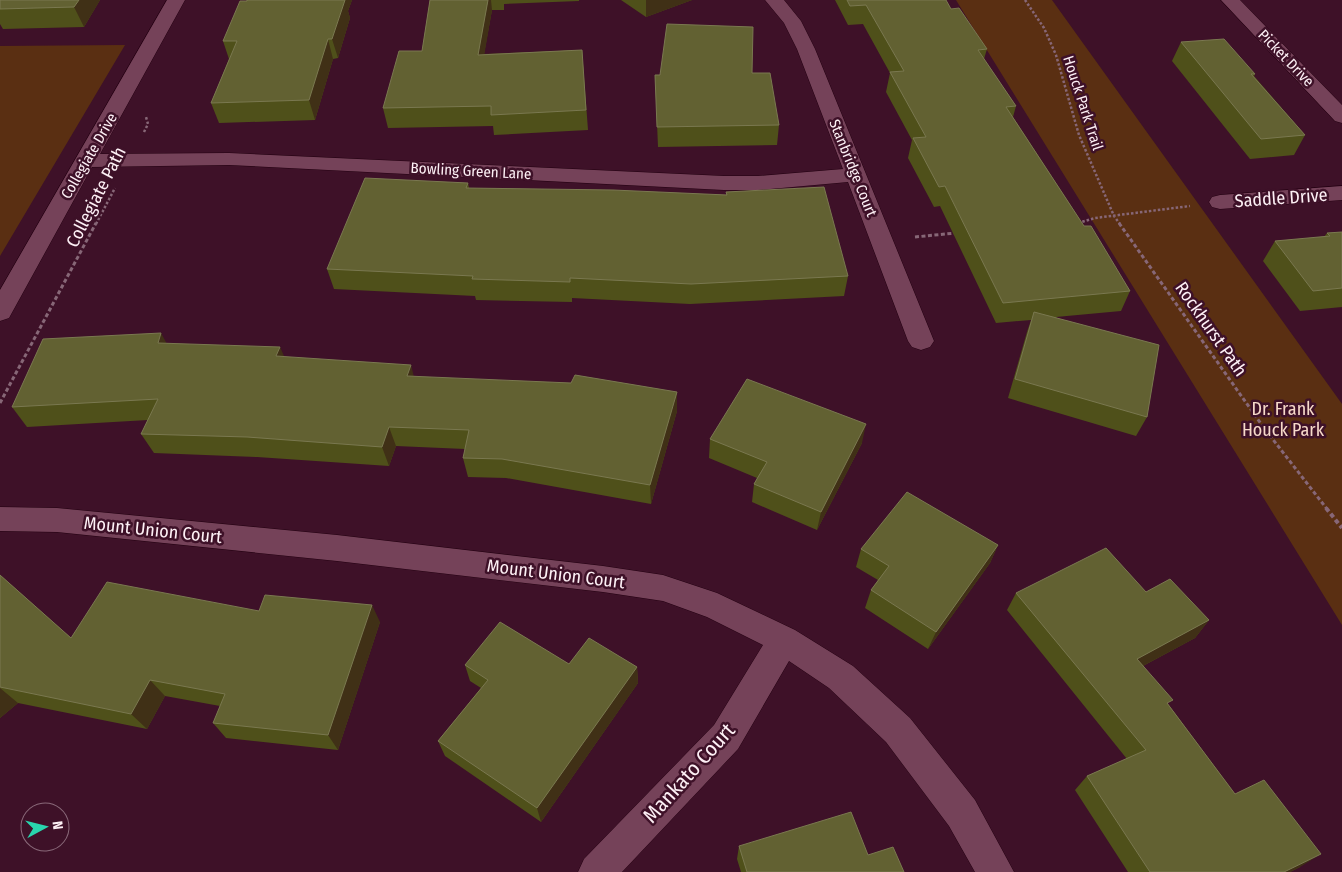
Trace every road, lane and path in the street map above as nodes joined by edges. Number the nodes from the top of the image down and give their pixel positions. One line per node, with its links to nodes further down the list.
1 (176, 0): 8 (street, Collegiate Drive)
2 (774, 0): 9 (street, Stanbridge Court)
3 (1025, 0): 12 (path, Houck Park Trail)
4 (1230, 0): 6 (street, Picket Drive)
5 (146, 116): 7 (path, Collegiate Path)
6 (1342, 117)
7 (129, 160): 8 (street, Bowling Green Lane); 9 (street, Bowling Green Lane); 18 (path, Collegiate Path)
8 (86, 161): 16 (street, Collegiate Drive)
9 (856, 175): 17 (street, Stanbridge Court)
10 (1342, 193): 11 (street, Saddle Drive)
11 (1220, 202): 12 (path)
12 (1114, 216): 13 (path); 20 (path, Rockhurst Path)
13 (1076, 224)
14 (959, 233): 15 (path)
15 (911, 238)
16 (0, 312)
17 (921, 341)
18 (0, 403)
19 (0, 519): 21 (street, Mount Union Court)
20 (1342, 528)
21 (784, 640): 22 (street, Mankato Court); 23 (street, Mount Union Court)
22 (597, 872)
23 (995, 872)

